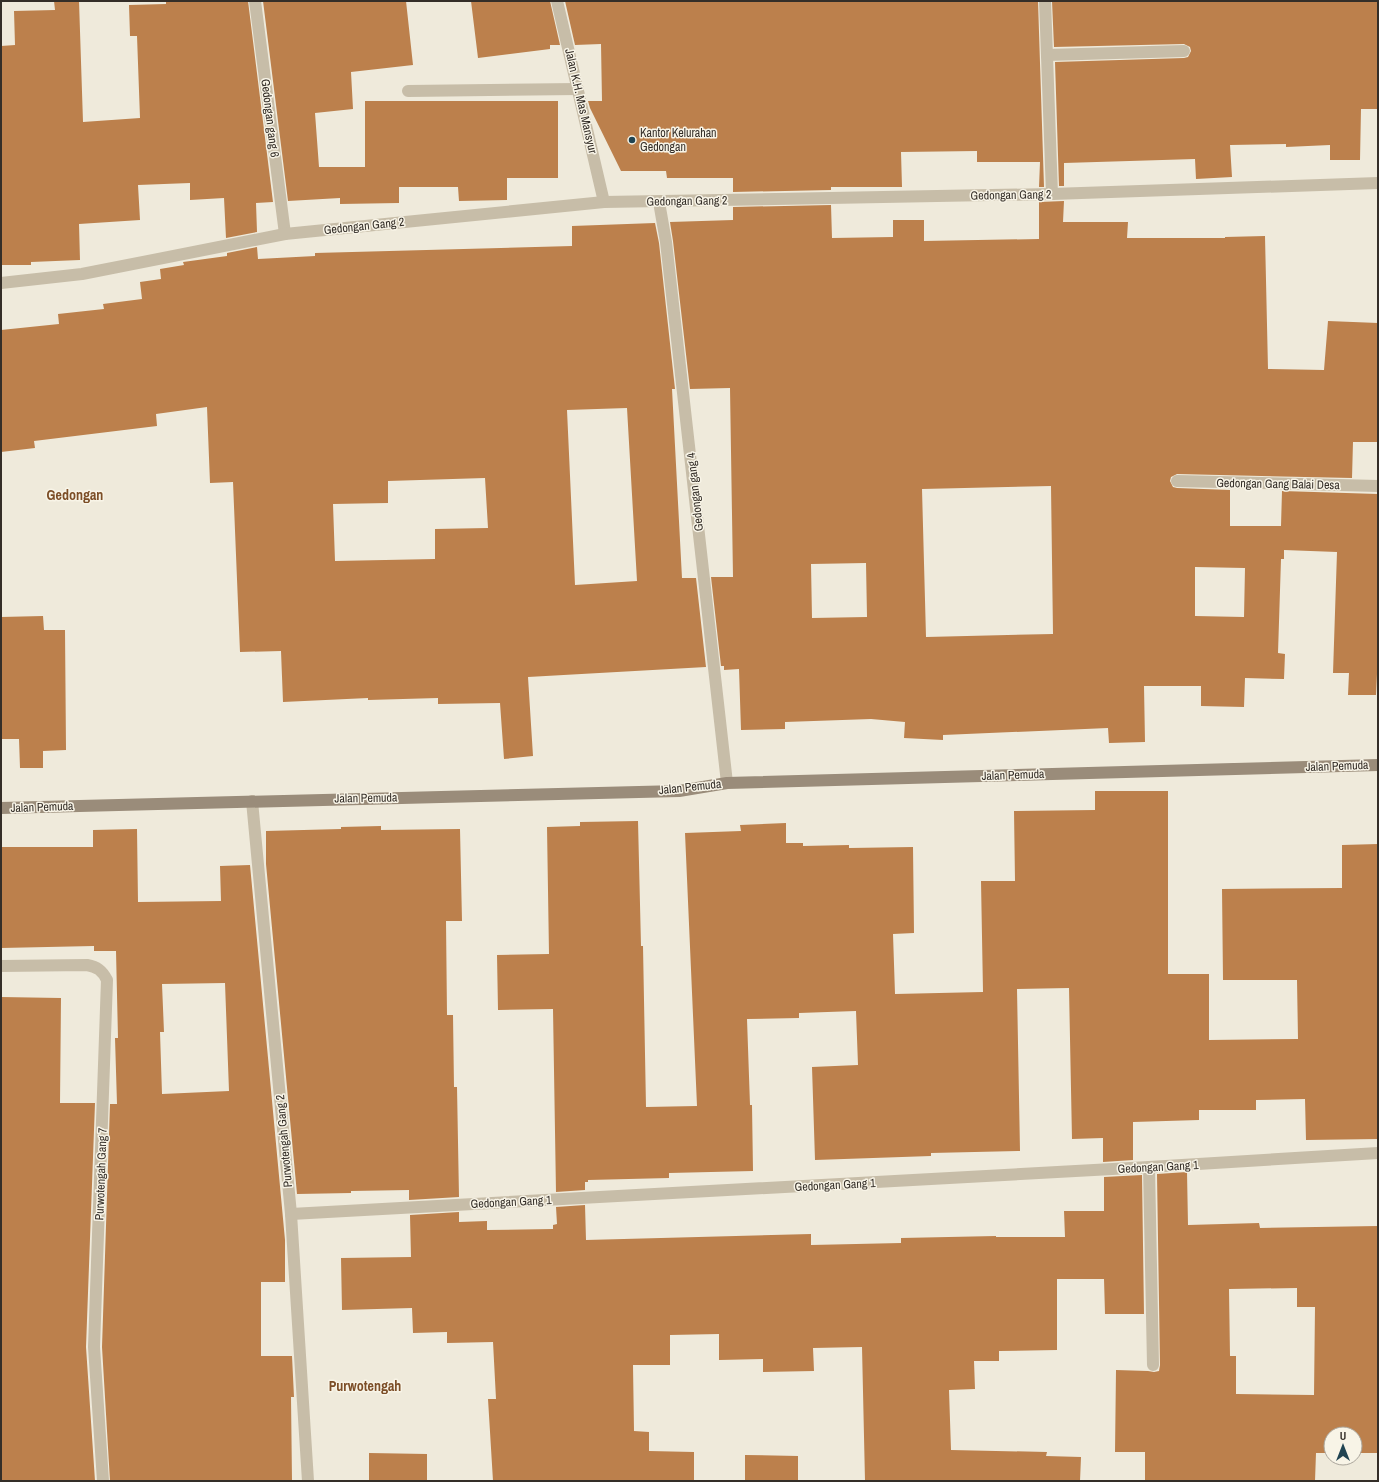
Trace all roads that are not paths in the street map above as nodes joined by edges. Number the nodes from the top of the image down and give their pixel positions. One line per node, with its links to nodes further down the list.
1 (255, 1): 12 (street, Gedongan gang 6)
2 (557, 1): 6 (street, Jalan K.H. Mas Mansyur)
3 (1045, 1): 5 (street)
4 (1184, 51): 5 (street)
5 (1047, 55): 9 (street)
6 (578, 89): 7 (street); 10 (street, Jalan K.H. Mas Mansyur)
7 (408, 91)
8 (1378, 183): 9 (street, Gedongan Gang 2)
9 (1052, 194): 11 (street, Gedongan Gang 2)
10 (604, 202): 11 (street, Gedongan Gang 2); 12 (street, Gedongan Gang 2)
11 (659, 202): 17 (street, Gedongan gang 4)
12 (285, 234): 13 (street, Gedongan Gang 2)
13 (1, 283)
14 (1177, 481): 15 (street, Gedongan Gang Balai Desa)
15 (1378, 486)
16 (1378, 765): 17 (street, Jalan Pemuda)
17 (727, 783): 18 (street, Jalan Pemuda)
18 (252, 801): 19 (street, Jalan Pemuda); 23 (street, Purwotengah Gang 2)
19 (1, 808)
20 (1, 966): 25 (street, Purwotengah Gang 7)
21 (1378, 1153): 22 (street, Gedongan Gang 1)
22 (1149, 1168): 23 (street, Gedongan Gang 1); 24 (street)
23 (291, 1214): 26 (street, Purwotengah Gang 2)
24 (1153, 1365)
25 (103, 1481)
26 (308, 1481)

